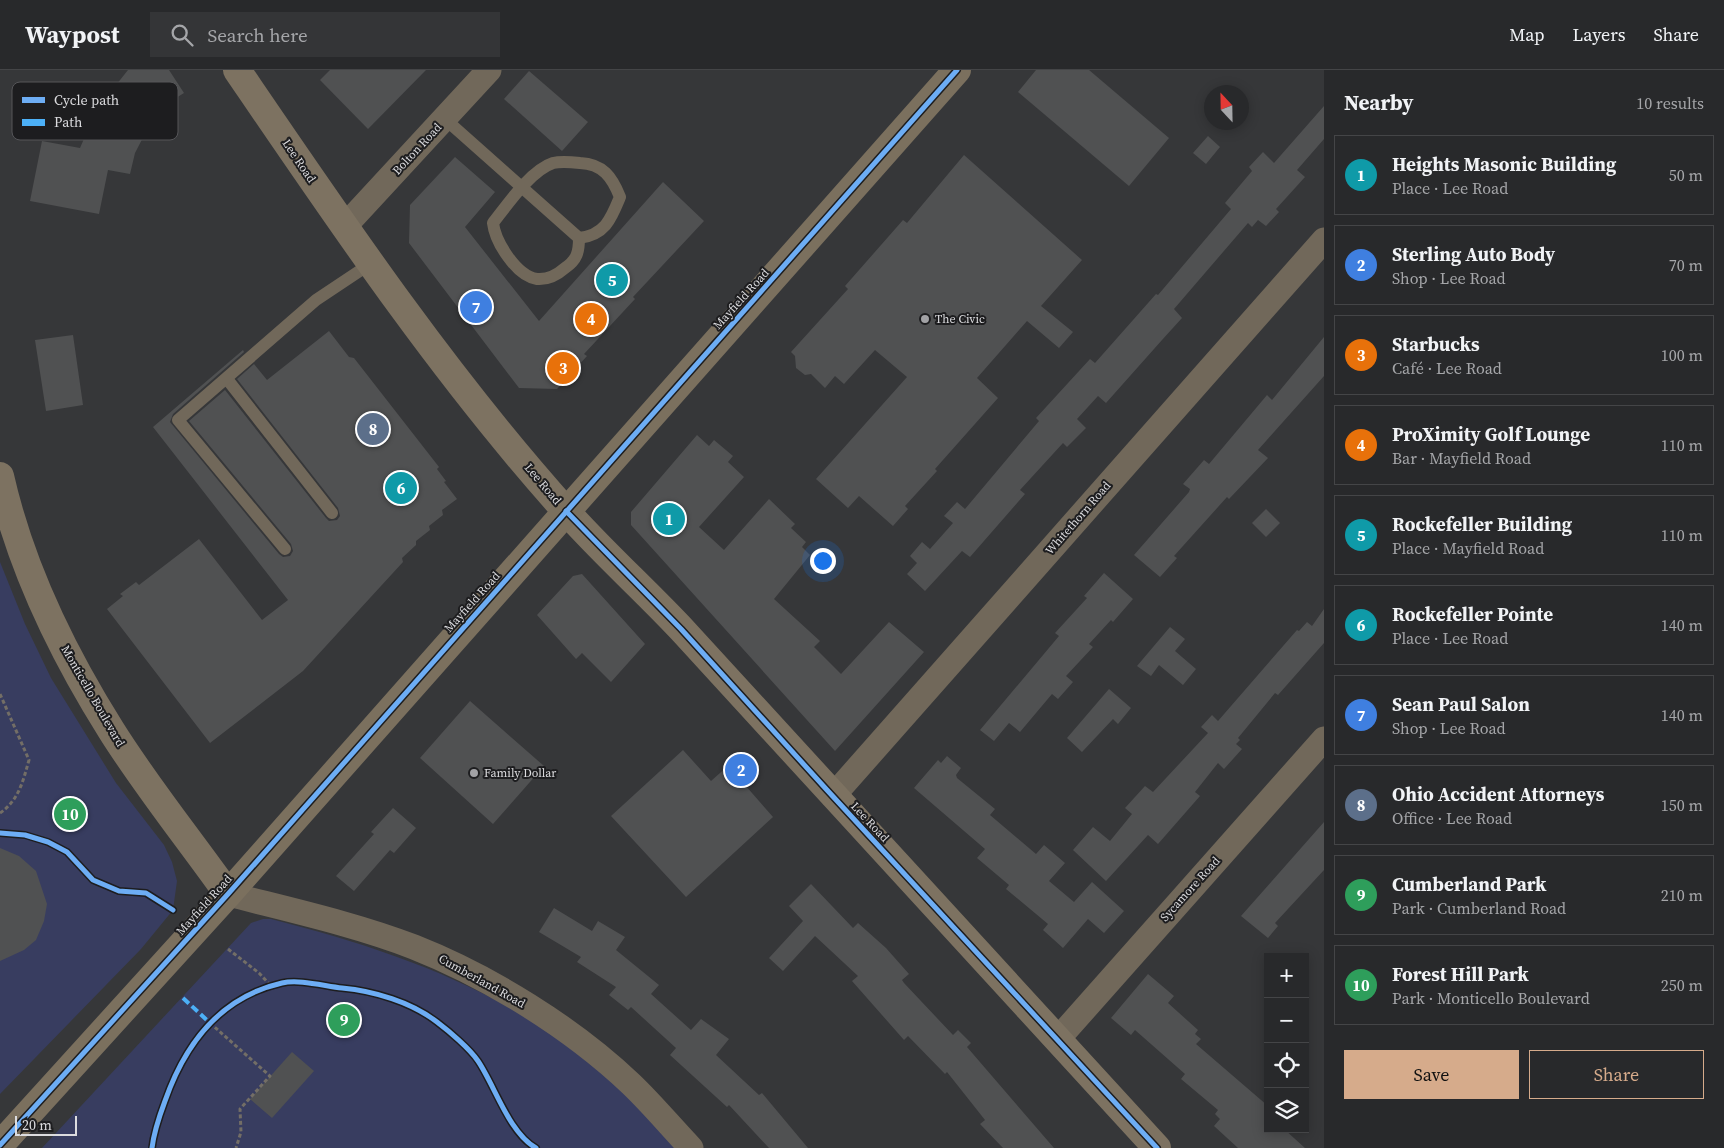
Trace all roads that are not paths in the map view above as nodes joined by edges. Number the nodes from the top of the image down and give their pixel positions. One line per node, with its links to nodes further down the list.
1 (238, 70): 6 (main road, Lee Road)
2 (489, 70): 4 (street, Bolton Road)
3 (957, 70): 12 (main road, Mayfield Road)
4 (444, 119): 5 (lane); 6 (street, Bolton Road)
5 (522, 188): 7 (lane); 7 (lane); 7 (lane)
6 (344, 227): 9 (main road, Lee Road)
7 (579, 238)
8 (1324, 240): 16 (street, Whitethorn Road)
9 (370, 264): 10 (lane); 12 (main road, Lee Road)
10 (226, 378): 13 (lane); 14 (lane)
11 (0, 476): 17 (main road, Monticello Boulevard)
12 (566, 511): 16 (main road, Lee Road); 17 (main road, Mayfield Road)
13 (332, 513)
14 (285, 549)
15 (1324, 739): 18 (street, Sycamore Road)
16 (833, 796): 18 (main road, Lee Road)
17 (228, 894): 19 (main road, Mayfield Road); 20 (street, Cumberland Road)
18 (1057, 1040): 21 (main road, Lee Road)
19 (0, 1145)
20 (691, 1148)
21 (1157, 1148)

